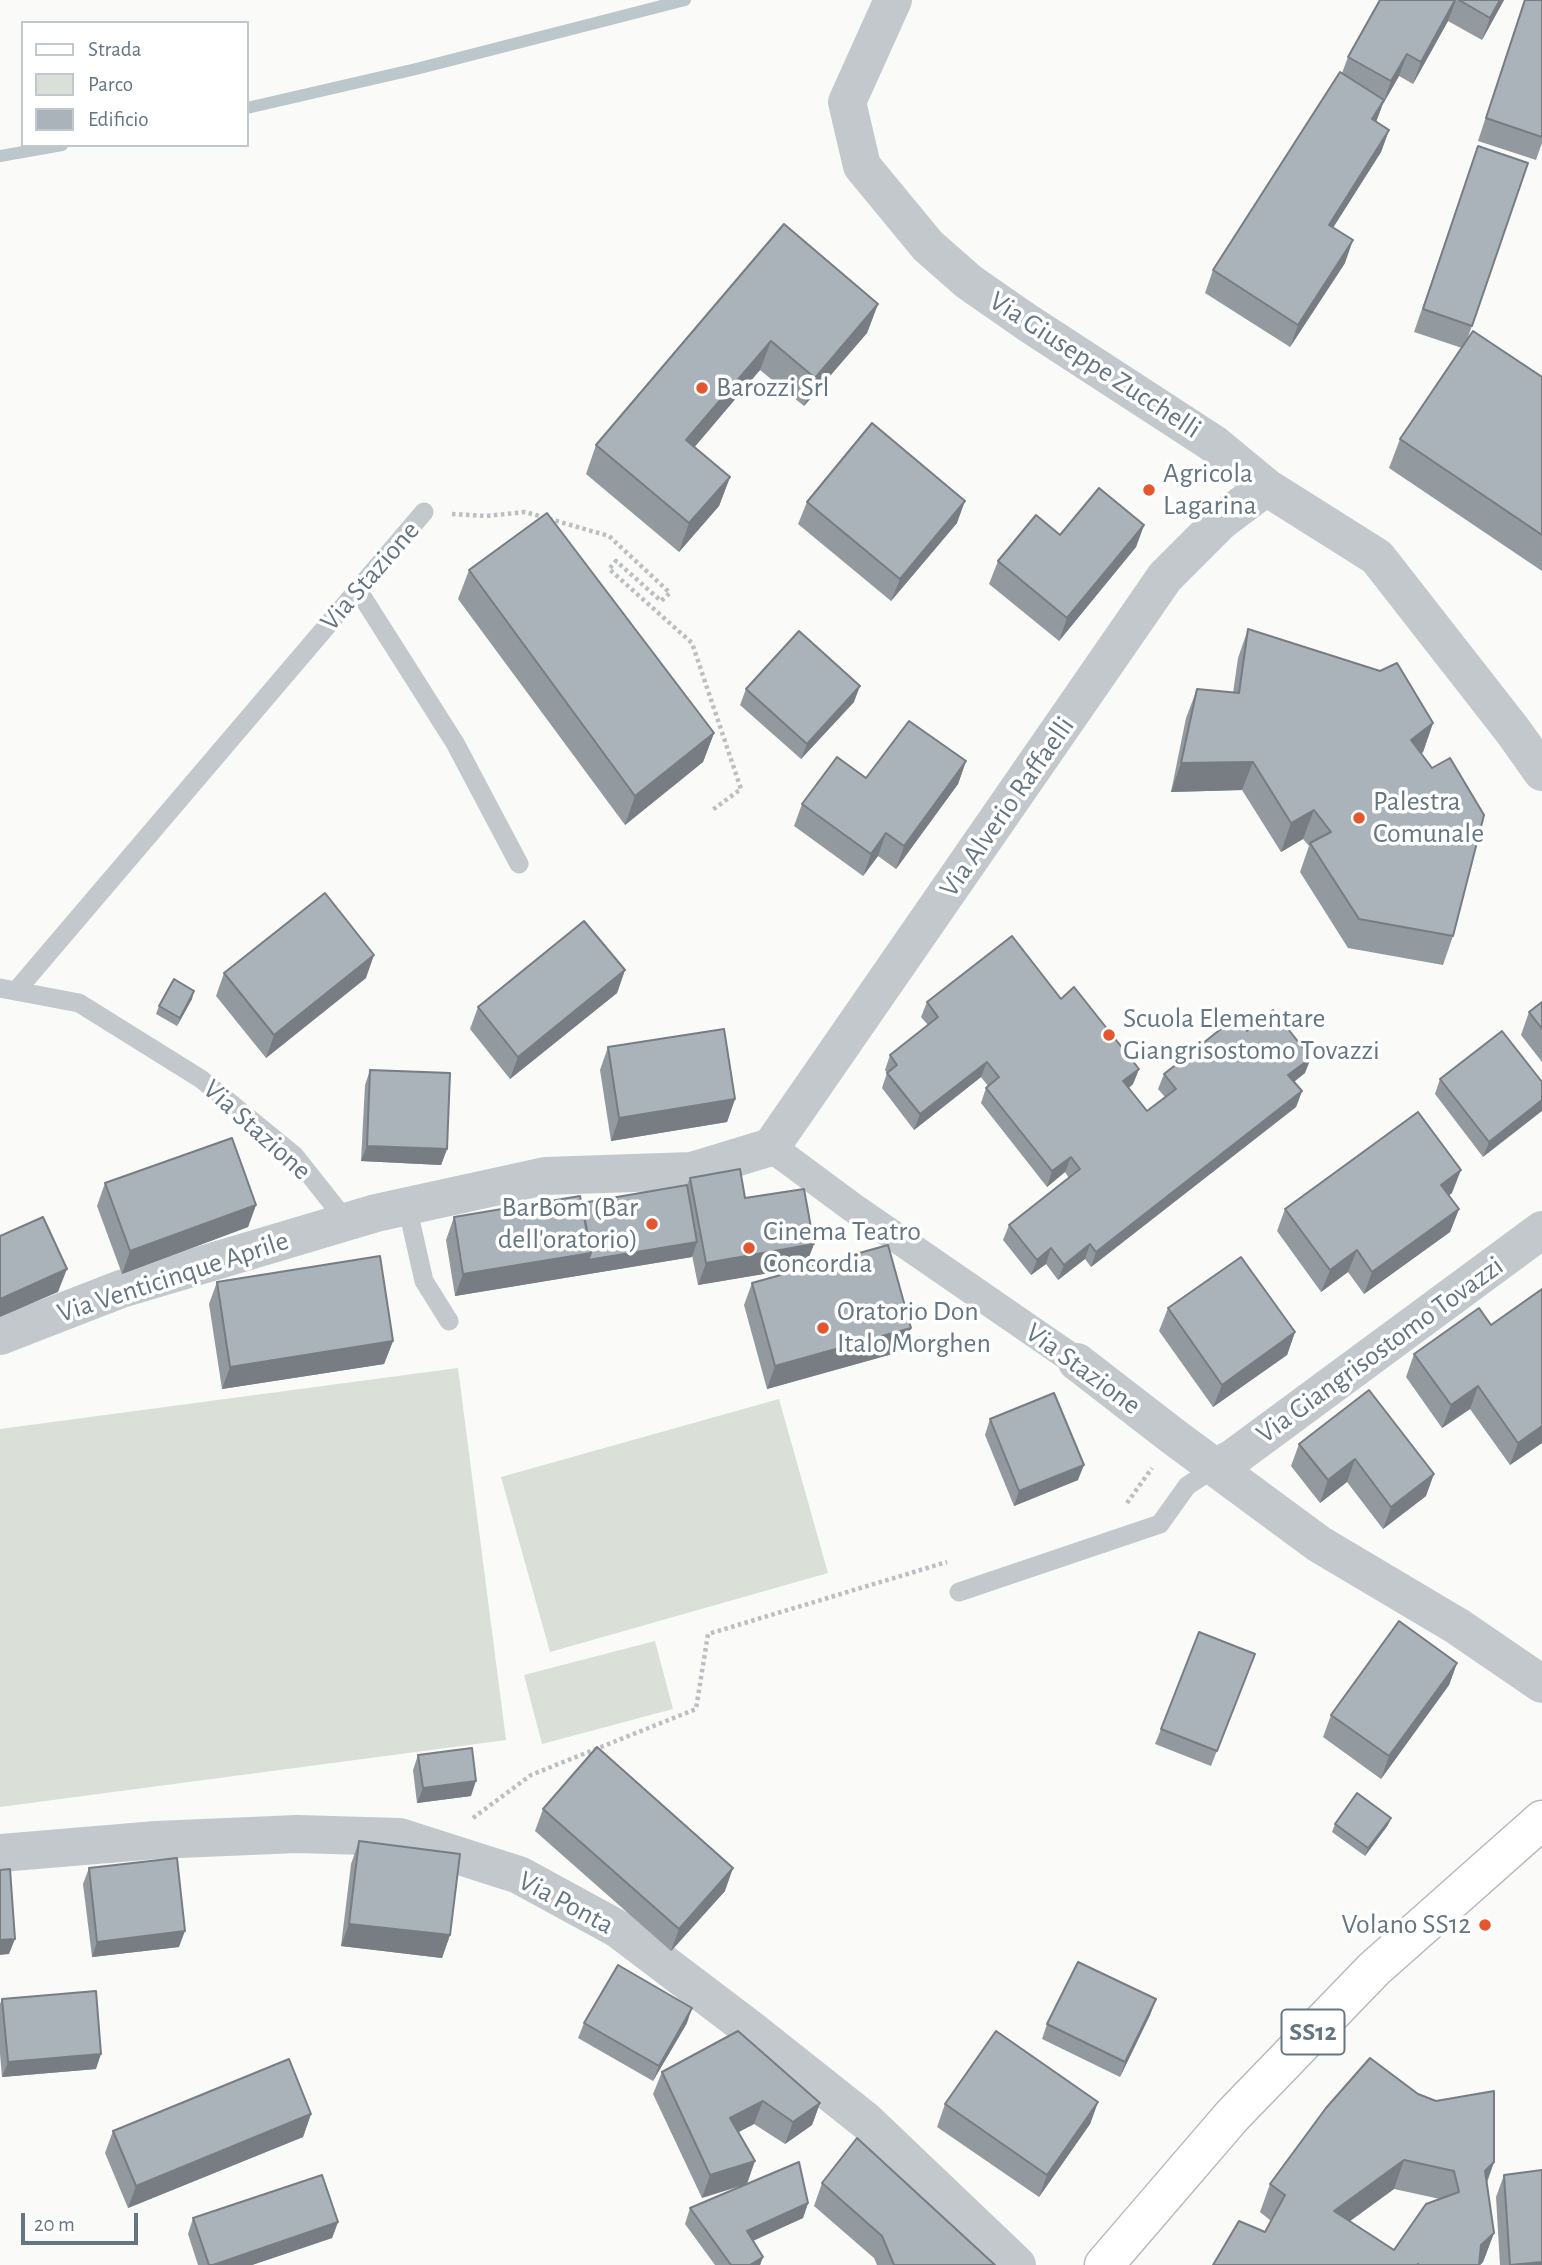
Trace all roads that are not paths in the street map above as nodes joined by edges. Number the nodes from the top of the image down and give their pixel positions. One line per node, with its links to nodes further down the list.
1 (894, 0): 2 (street, Via Giuseppe Zucchelli)
2 (1266, 487): 5 (street, Via Giuseppe Zucchelli); 8 (street, Via Alverio Raffaelli)
3 (424, 512): 4 (lane, Via Stazione)
4 (358, 590): 6 (lane); 7 (lane, Via Stazione)
5 (1542, 772)
6 (519, 864)
7 (8, 990): 10 (lane, Via Stazione)
8 (771, 1147): 9 (street); 14 (street, Via Stazione)
9 (407, 1206): 10 (street); 12 (lane)
10 (347, 1222): 13 (street, Via Venticinque Aprile)
11 (1542, 1230): 15 (street, Via Giangrisostomo Tovazzi)
12 (449, 1321)
13 (0, 1336)
14 (1077, 1362): 15 (street, Via Stazione)
15 (1216, 1467): 16 (lane); 17 (street, Via Stazione)
16 (959, 1592)
17 (1542, 1684)
18 (1542, 1820): 21 (main road, SS12)
19 (0, 1853): 20 (street, Via Ponta)
20 (1017, 2265)
21 (1104, 2265)

